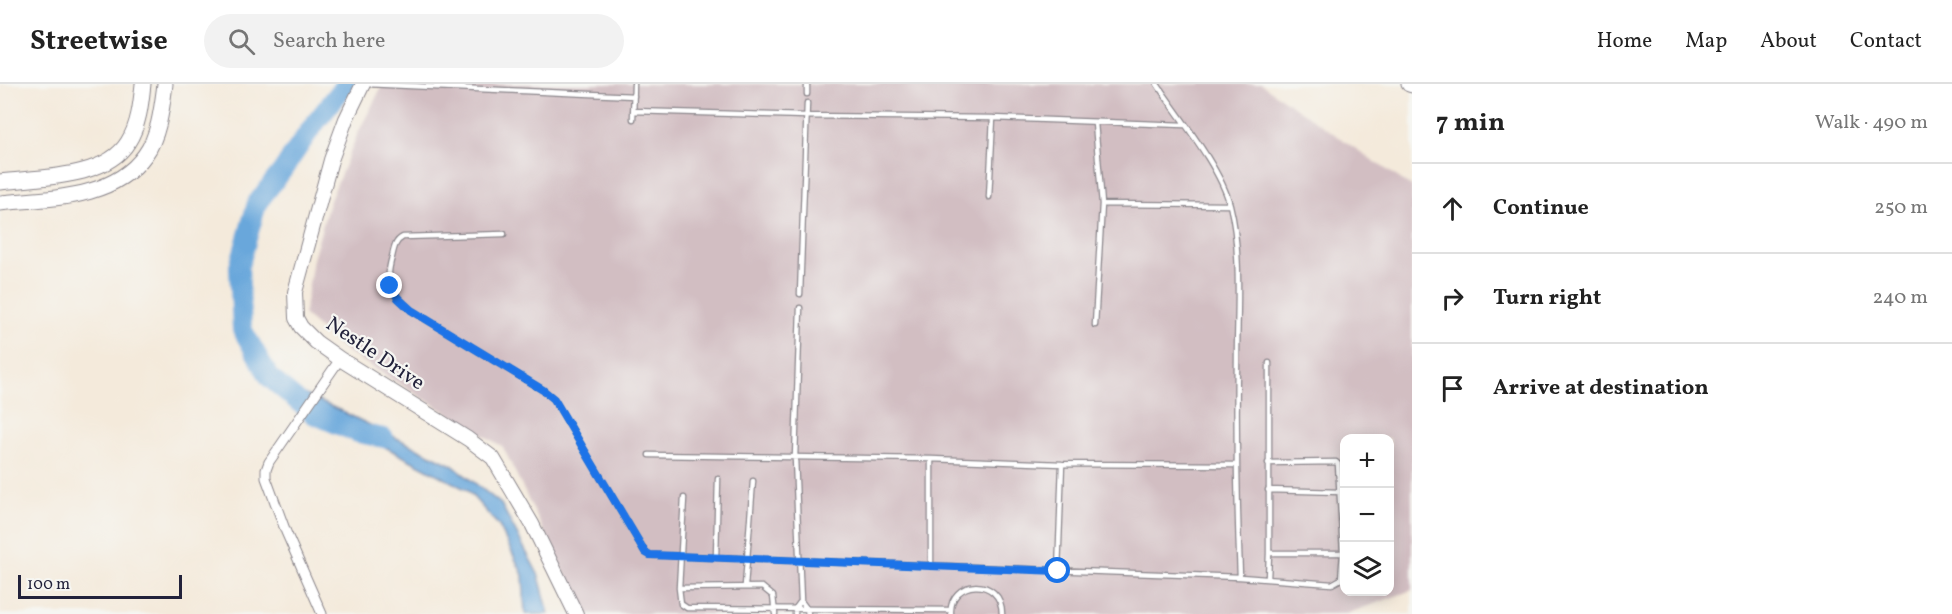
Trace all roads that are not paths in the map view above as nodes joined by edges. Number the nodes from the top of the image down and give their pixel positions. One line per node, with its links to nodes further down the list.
1 (144, 84): 18 (main road)
2 (165, 84): 20 (main road)
3 (363, 84): 7 (lane); 27 (street, Nestle Drive)
4 (634, 84): 10 (lane)
5 (807, 84): 9 (lane)
6 (1157, 84): 17 (lane)
7 (469, 86): 8 (lane)
8 (505, 87): 10 (lane)
9 (807, 94)
10 (634, 96): 12 (lane)
11 (807, 103): 13 (lane)
12 (633, 111): 13 (lane); 15 (lane)
13 (806, 116): 14 (lane); 24 (lane)
14 (993, 118): 16 (lane); 19 (lane)
15 (633, 119)
16 (1095, 123): 17 (lane); 21 (lane)
17 (1184, 125): 22 (lane)
18 (0, 182)
19 (990, 197)
20 (0, 203)
21 (1102, 204): 22 (lane); 26 (lane)
22 (1230, 205): 34 (lane)
23 (504, 234): 43 (lane)
24 (800, 294)
25 (800, 308): 30 (lane)
26 (1095, 325)
27 (340, 359): 59 (street); 60 (street, Nestle Drive)
28 (1269, 363): 32 (lane)
29 (650, 455): 30 (lane)
30 (795, 458): 31 (lane); 46 (lane)
31 (931, 459): 33 (lane); 47 (lane)
32 (1268, 463): 37 (lane); 38 (lane)
33 (1062, 464): 34 (lane); 48 (lane)
34 (1236, 465): 49 (lane)
35 (718, 478): 44 (lane)
36 (753, 481): 45 (lane)
37 (1340, 488)
38 (1268, 490): 39 (lane); 41 (lane)
39 (1340, 492)
40 (684, 498): 43 (lane)
41 (1269, 553): 42 (lane); 50 (lane)
42 (1340, 553)
43 (681, 556): 44 (lane); 53 (lane)
44 (716, 557): 45 (lane)
45 (746, 558): 46 (lane); 52 (lane)
46 (800, 560): 47 (lane); 54 (lane)
47 (931, 566): 48 (lane)
48 (1058, 571): 49 (lane)
49 (1240, 577): 50 (lane)
50 (1268, 579): 51 (lane)
51 (1340, 580)
52 (745, 586): 53 (lane); 55 (lane)
53 (679, 588): 55 (lane)
54 (801, 601): 56 (lane); 57 (lane)
55 (775, 612): 56 (lane)
56 (795, 612): 57 (lane)
57 (808, 612): 58 (lane)
58 (951, 612): 61 (lane)
59 (322, 614)
60 (576, 614)
61 (1002, 614)

